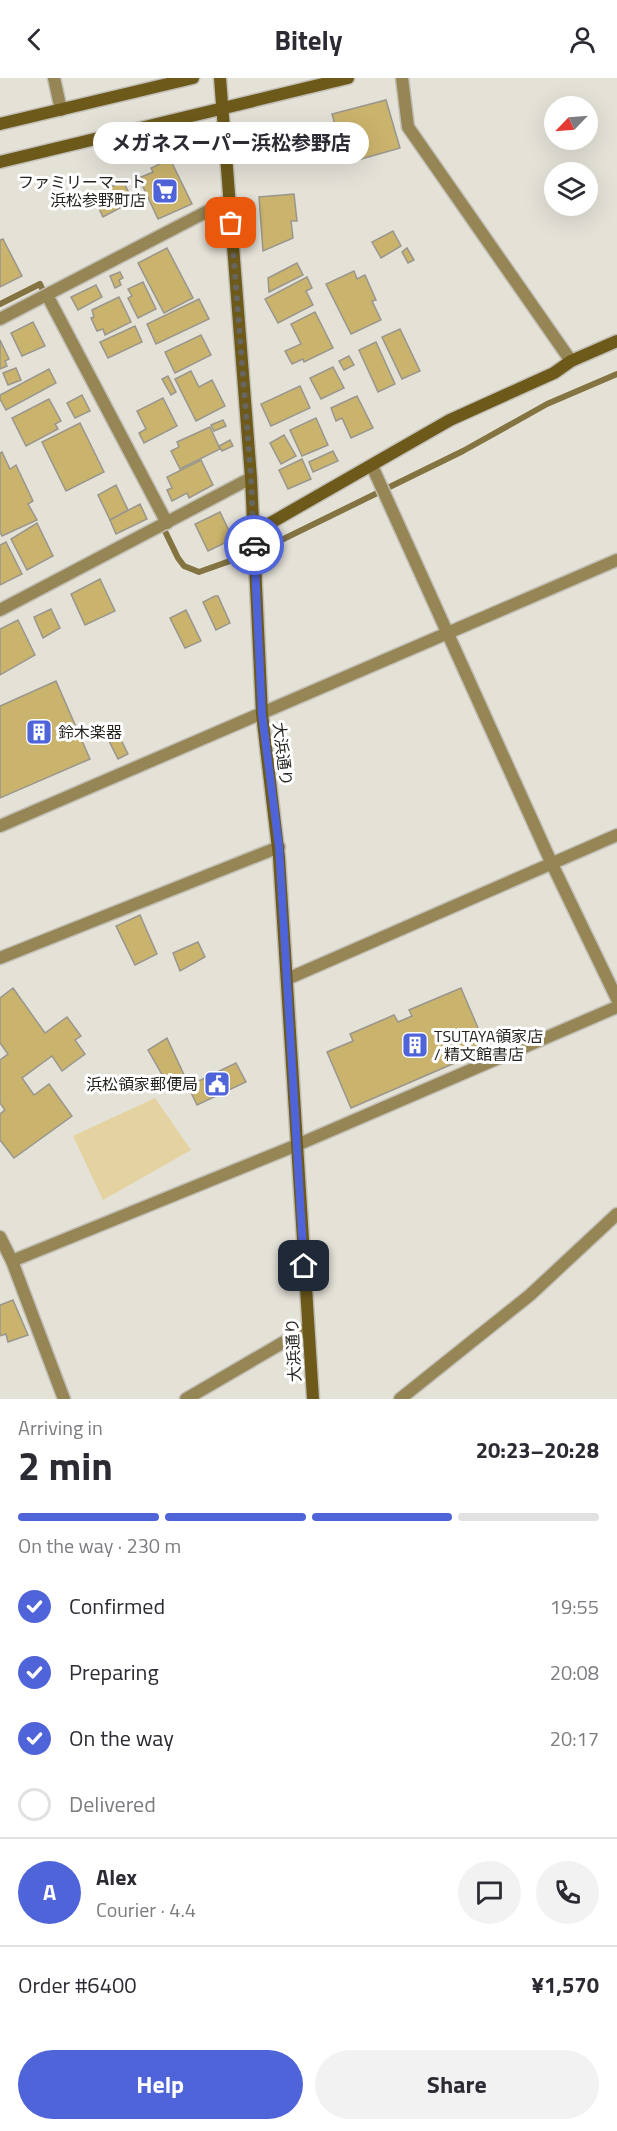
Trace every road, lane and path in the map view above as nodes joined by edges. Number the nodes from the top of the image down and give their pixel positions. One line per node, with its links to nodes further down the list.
1 (54, 78): 7 (street)
2 (193, 78): 7 (street)
3 (220, 78): 6 (street, 大浜通り)
4 (348, 78): 6 (street)
5 (402, 78): 14 (street)
6 (223, 109): 9 (street); 10 (street, 大浜通り)
7 (61, 110): 8 (street)
8 (0, 124)
9 (0, 162)
10 (229, 200): 11 (street); 16 (street, 大浜通り)
11 (47, 295): 12 (street); 17 (street)
12 (0, 319)
13 (617, 341): 14 (street)
14 (571, 361): 15 (street)
15 (372, 466): 18 (street); 21 (street)
16 (251, 478): 17 (street); 18 (street, 大浜通り)
17 (166, 523): 20 (street)
18 (254, 533): 22 (street, 大浜通り)
19 (617, 560): 21 (street)
20 (0, 609)
21 (448, 634): 22 (street); 26 (street)
22 (262, 714): 23 (street); 25 (street, 大浜通り)
23 (0, 826)
24 (617, 835): 26 (street)
25 (279, 847): 27 (street); 28 (street, 大浜通り)
26 (551, 862): 28 (street); 29 (street)
27 (0, 958)
28 (287, 979): 31 (street, 大浜通り)
29 (617, 999)
30 (617, 1007): 31 (street)
31 (297, 1145): 34 (street); 35 (street, 大浜通り)
32 (617, 1214): 39 (street)
33 (0, 1237): 34 (street)
34 (12, 1262): 36 (street)
35 (308, 1328): 37 (street); 38 (street, 大浜通り)
36 (64, 1399)
37 (186, 1399)
38 (313, 1399)
39 (400, 1399)

